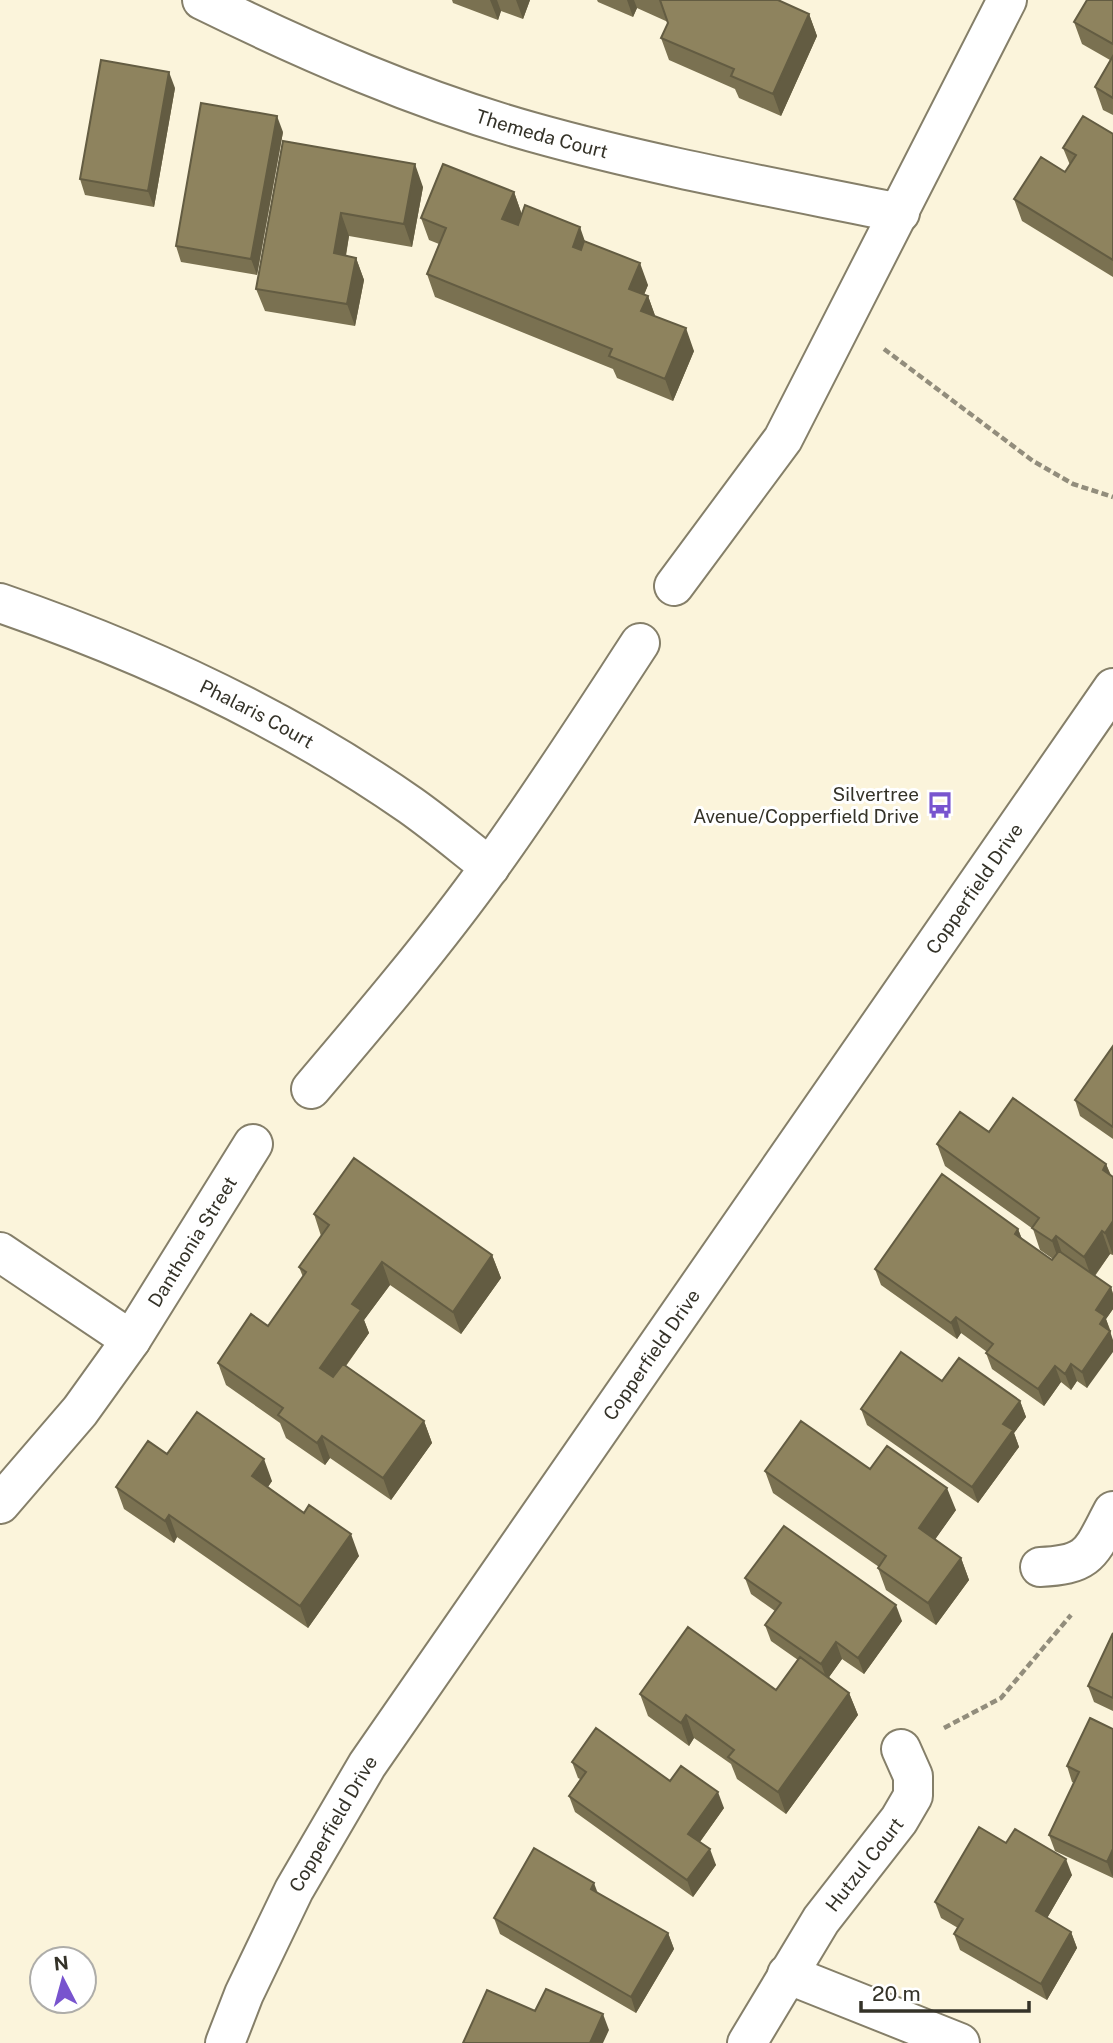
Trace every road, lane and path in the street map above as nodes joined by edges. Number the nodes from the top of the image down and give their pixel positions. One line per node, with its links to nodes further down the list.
1 (202, 0): 3 (street, Themeda Court)
2 (1007, 0): 3 (street)
3 (900, 213): 4 (street)
4 (845, 319): 5 (path); 6 (street)
5 (1113, 497)
6 (674, 586)
7 (0, 603): 10 (street, Phalaris Court)
8 (639, 643): 10 (street)
9 (1113, 688): 21 (street, Copperfield Drive)
10 (490, 867): 11 (street)
11 (311, 1089)
12 (253, 1144): 14 (street, Danthonia Street)
13 (0, 1252): 14 (street)
14 (131, 1340): 15 (street, Danthonia Street)
15 (0, 1504)
16 (1113, 1511): 17 (street)
17 (1091, 1552): 18 (street); 19 (path)
18 (1040, 1567)
19 (904, 1754): 20 (street, Hutzul Court)
20 (788, 1974): 22 (street, Hutzul Court); 23 (street)
21 (225, 2043)
22 (747, 2043)
23 (960, 2043)

